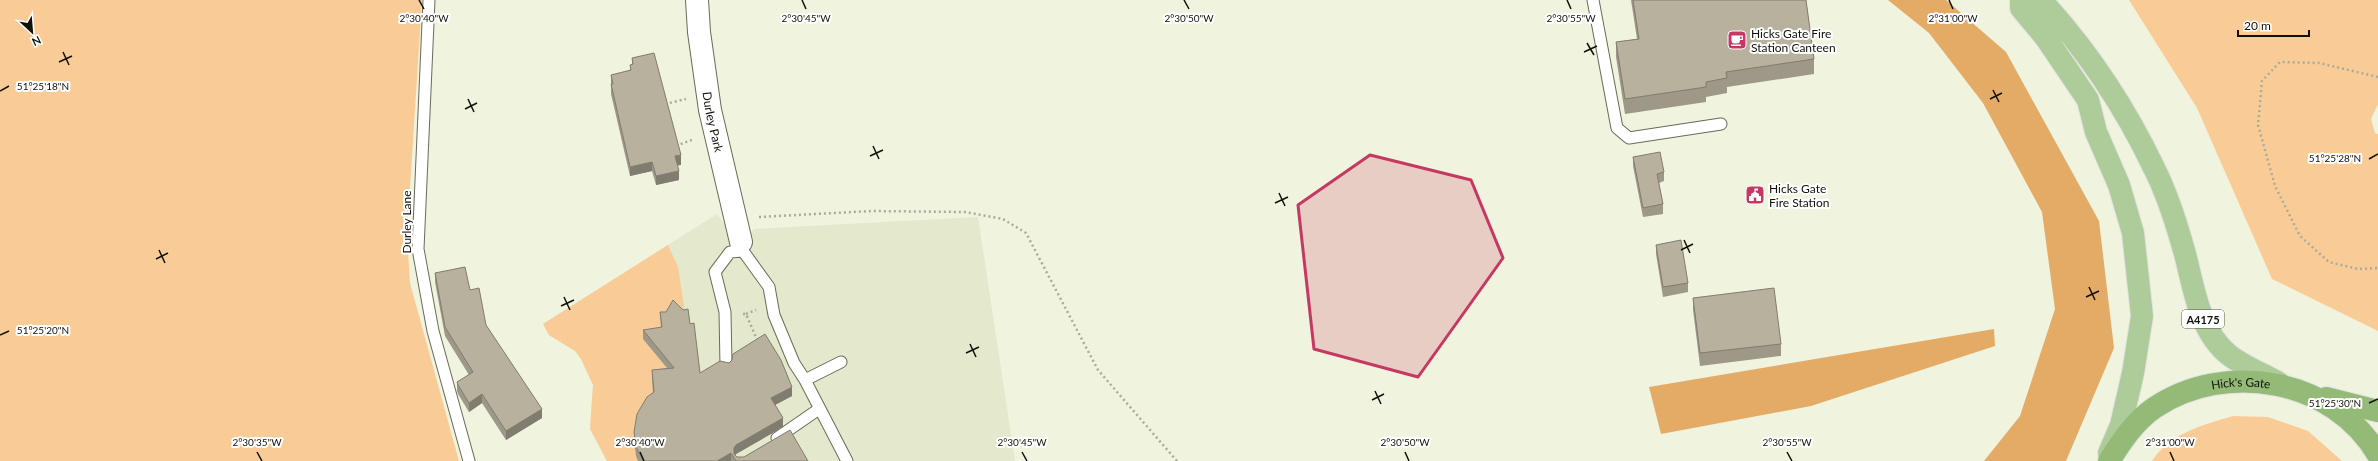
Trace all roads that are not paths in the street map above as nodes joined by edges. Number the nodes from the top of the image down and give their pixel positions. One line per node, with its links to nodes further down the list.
1 (429, 0): 17 (lane, Durley Lane)
2 (697, 0): 7 (street, Durley Park)
3 (1593, 0): 6 (lane)
4 (2022, 0): 19 (main road)
5 (2041, 0): 11 (main road, A4175)
6 (1721, 124)
7 (742, 247): 9 (lane); 10 (lane)
8 (841, 362): 10 (lane)
9 (726, 366)
10 (805, 380): 13 (lane)
11 (2279, 383): 12 (highway, Hick's Gate); 19 (highway, Hick's Gate)
12 (2309, 393): 14 (highway); 16 (highway, Hick's Gate)
13 (819, 409): 15 (lane); 18 (lane)
14 (2378, 411)
15 (765, 445)
16 (2378, 455)
17 (469, 461)
18 (847, 461)
19 (2107, 461)

